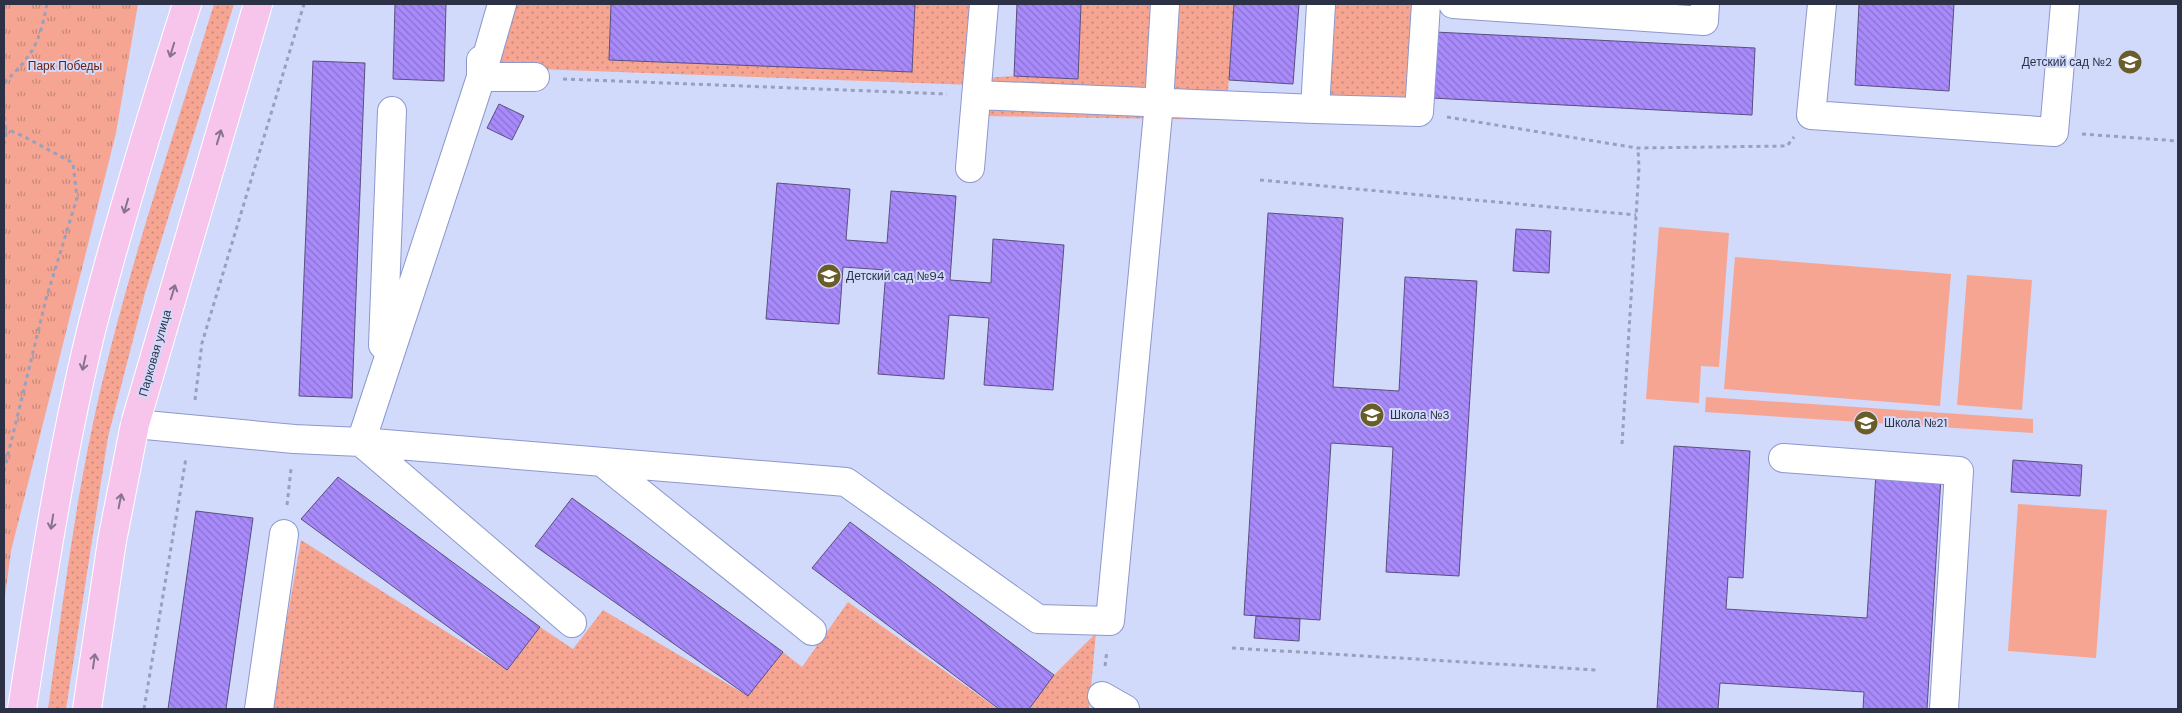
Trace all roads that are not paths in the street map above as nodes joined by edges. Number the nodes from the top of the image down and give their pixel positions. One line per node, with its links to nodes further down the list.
1 (187, 4): 28 (main road, one-way to 28)
2 (258, 4): 21 (main road, Парковая улица, one-way to 2)
3 (484, 4): 13 (lane)
4 (502, 4): 13 (lane)
5 (984, 4): 15 (lane)
6 (1165, 4): 16 (lane)
7 (1322, 4): 17 (lane)
8 (1426, 4): 17 (lane)
9 (1453, 4): 10 (lane)
10 (1705, 4)
11 (1822, 4): 12 (lane)
12 (2065, 4)
13 (481, 77): 14 (lane); 20 (lane)
14 (535, 78)
15 (977, 95): 16 (lane); 19 (lane)
16 (1159, 103): 17 (lane); 24 (lane)
17 (1315, 109)
18 (392, 110): 20 (lane)
19 (970, 168)
20 (382, 379): 22 (lane)
21 (135, 424): 22 (lane); 29 (main road, Парковая улица, one-way to 21)
22 (360, 442): 24 (lane); 26 (lane)
23 (1783, 458): 31 (lane)
24 (602, 462): 27 (lane)
25 (284, 534): 30 (lane)
26 (572, 623)
27 (812, 631)
28 (22, 709)
29 (87, 709)
30 (259, 709)
31 (1944, 709)

